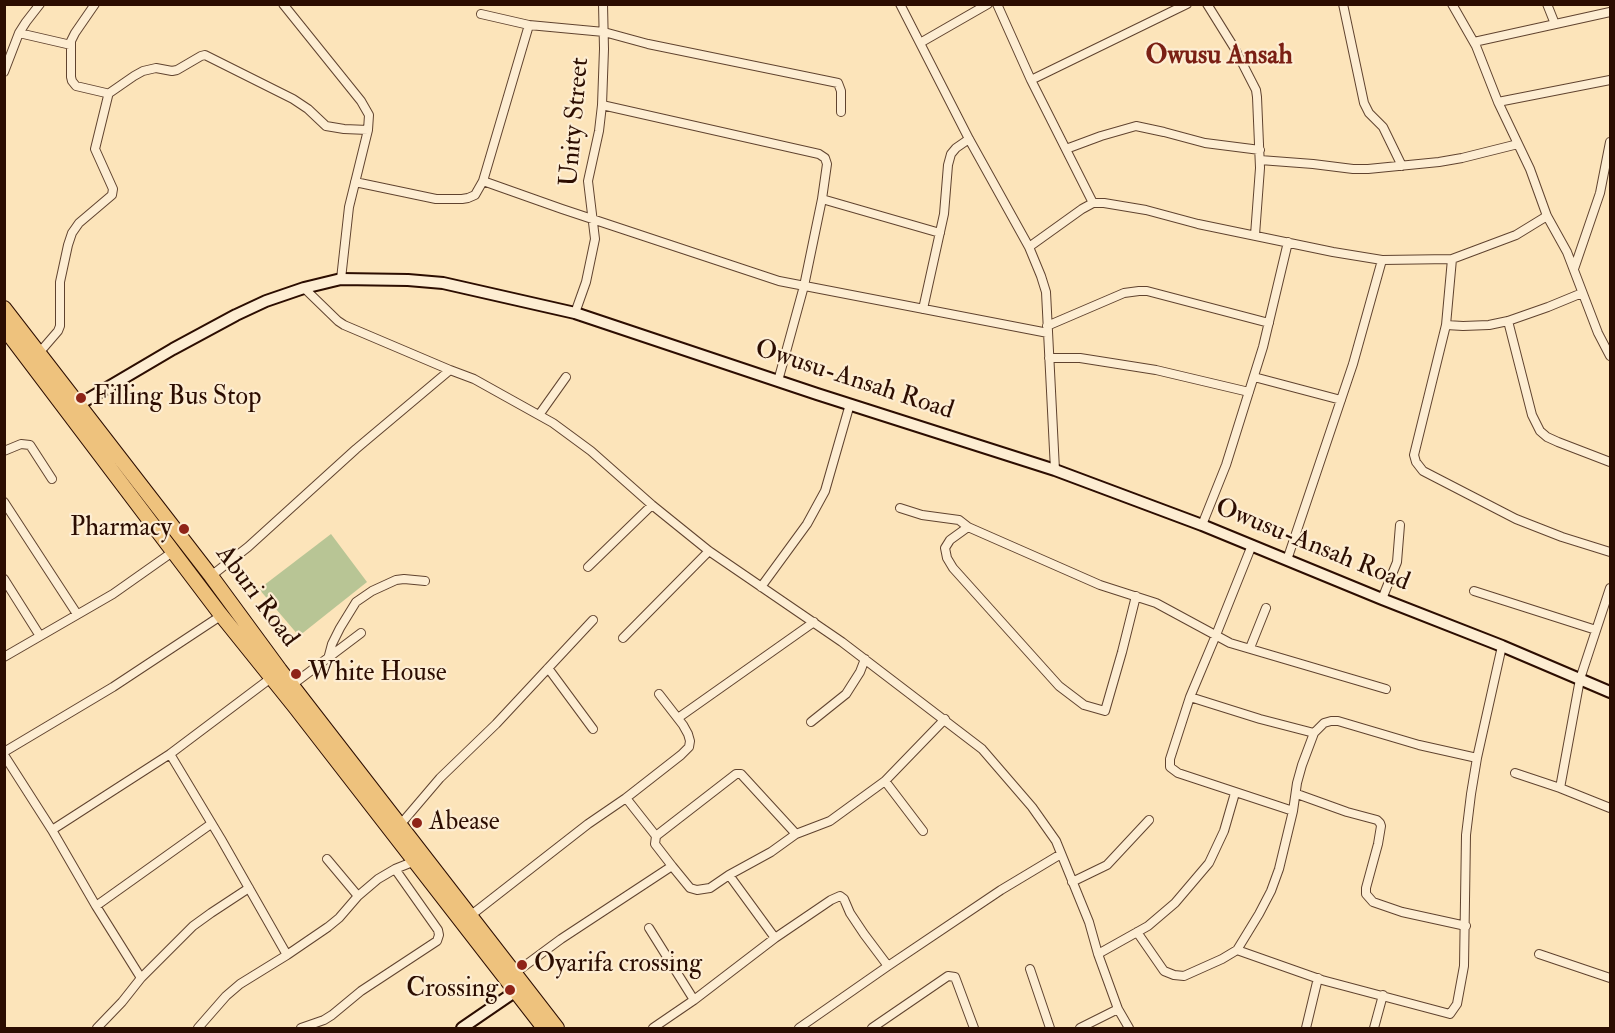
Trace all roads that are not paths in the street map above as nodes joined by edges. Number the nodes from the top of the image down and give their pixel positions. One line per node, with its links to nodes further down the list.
1 (40, 4): 17 (street)
2 (95, 4): 21 (street)
3 (284, 4): 29 (street)
4 (603, 4): 18 (street, Unity Street)
5 (900, 4): 20 (street)
6 (988, 4): 20 (street)
7 (997, 4): 23 (street)
8 (1187, 4): 23 (street)
9 (1207, 4): 34 (street)
10 (1343, 4): 36 (street)
11 (1452, 4): 19 (street)
12 (1547, 4): 15 (street)
13 (1611, 12): 15 (street)
14 (481, 14): 16 (street)
15 (1556, 24): 19 (street)
16 (529, 25): 18 (street); 37 (street)
17 (20, 33): 21 (street); 22 (street)
18 (604, 33): 27 (street, Unity Street); 28 (street)
19 (1474, 42): 26 (street)
20 (920, 43): 30 (street)
21 (71, 45): 25 (street)
22 (4, 72)
23 (1031, 80): 33 (street)
24 (1611, 80): 26 (street)
25 (108, 94): 29 (street); 62 (street)
26 (1498, 102): 32 (street)
27 (602, 105): 39 (street); 42 (street, Unity Street)
28 (841, 112)
29 (368, 130): 38 (street)
30 (969, 139): 43 (street); 46 (street)
31 (1611, 142): 49 (street)
32 (1518, 144): 36 (street); 41 (street)
33 (1066, 149): 34 (street); 40 (street)
34 (1260, 150): 35 (street)
35 (1260, 160): 36 (street); 44 (street)
36 (1402, 166)
37 (483, 181): 38 (street); 42 (street)
38 (355, 182): 50 (street)
39 (822, 199): 43 (street); 51 (street)
40 (1093, 204): 44 (street); 46 (street)
41 (1547, 216): 47 (street); 49 (street)
42 (593, 219): 51 (street); 56 (street, Unity Street)
43 (940, 233): 55 (street)
44 (1255, 236): 45 (street)
45 (1288, 242): 48 (street); 58 (street)
46 (1029, 248): 61 (street)
47 (1452, 259): 48 (street); 59 (street)
48 (1382, 260): 70 (street)
49 (1574, 269): 53 (street)
50 (341, 279): 52 (street, Owusu-Ansah Road); 56 (street, Owusu-Ansah Road)
51 (804, 286): 55 (street); 68 (street)
52 (304, 288): 65 (street); 72 (street, Owusu-Ansah Road)
53 (1582, 293): 57 (street); 63 (street)
54 (4, 308): 62 (highway, Aburi Road)
55 (923, 309): 61 (street)
56 (575, 313): 68 (street, Owusu-Ansah Road)
57 (1508, 321): 59 (street); 75 (street)
58 (1269, 323): 61 (street); 67 (street)
59 (1446, 325): 87 (street)
60 (4, 328): 86 (highway, Aburi Road)
61 (1048, 330): 64 (street)
62 (39, 353): 72 (highway, Aburi Road)
63 (1611, 356)
64 (1049, 358): 69 (street); 76 (street)
65 (450, 370): 73 (street); 90 (street)
66 (566, 377): 73 (street)
67 (1254, 377): 69 (street); 70 (street)
68 (778, 381): 71 (street, Owusu-Ansah Road)
69 (1248, 392): 81 (street)
70 (1341, 400): 88 (street)
71 (850, 404): 76 (street, Owusu-Ansah Road); 93 (street)
72 (78, 405): 90 (highway, Aburi Road)
73 (539, 415): 79 (street)
74 (4, 451): 77 (street)
75 (1611, 462)
76 (1054, 470): 81 (street, Owusu-Ansah Road)
77 (52, 479)
78 (4, 502): 100 (street)
79 (652, 505): 85 (street); 89 (street)
80 (900, 508): 83 (street)
81 (1202, 525): 84 (street, Owusu-Ansah Road)
82 (1400, 525): 97 (street)
83 (968, 527): 96 (street); 96 (street)
84 (1252, 545): 88 (street, Owusu-Ansah Road); 106 (street)
85 (709, 551): 93 (street); 108 (street)
86 (174, 552): 100 (street); 101 (highway, Aburi Road)
87 (1611, 552)
88 (1287, 560): 97 (street, Owusu-Ansah Road)
89 (588, 567)
90 (211, 576): 98 (highway, Aburi Road)
91 (4, 579): 107 (street)
92 (425, 581): 112 (street)
93 (761, 587): 103 (street)
94 (1611, 588): 104 (street)
95 (1474, 591): 104 (street)
96 (1136, 596): 106 (street)
97 (1382, 599): 109 (street, Owusu-Ansah Road)
98 (233, 606): 101 (street); 117 (highway, Aburi Road)
99 (1266, 608): 110 (street)
100 (77, 614): 107 (street)
101 (221, 615): 115 (highway, Aburi Road); 127 (street)
102 (593, 620): 114 (street)
103 (814, 622): 113 (street); 122 (street)
104 (1596, 630): 116 (street)
105 (362, 633): 112 (street)
106 (1216, 635): 110 (street); 121 (street)
107 (40, 636): 111 (street)
108 (623, 638)
109 (1502, 646): 116 (street, Owusu-Ansah Road); 129 (street)
110 (1250, 648): 118 (street)
111 (4, 657)
112 (328, 659): 117 (street)
113 (865, 659): 123 (street); 124 (street)
114 (548, 668): 125 (street); 140 (street)
115 (271, 678): 128 (street); 147 (highway, Aburi Road)
116 (1580, 679): 119 (street, Owusu-Ansah Road); 132 (street)
117 (292, 685): 140 (highway, Aburi Road)
118 (1386, 689)
119 (1611, 692)
120 (659, 694): 122 (street)
121 (1190, 697): 126 (street); 133 (street)
122 (678, 718): 135 (street)
123 (945, 719): 131 (street); 145 (street)
124 (811, 723)
125 (594, 729)
126 (1314, 733): 129 (street); 134 (street)
127 (4, 753): 141 (street)
128 (170, 754): 139 (street); 141 (street)
129 (1477, 758): 156 (street)
130 (1515, 773): 132 (street)
131 (885, 781): 142 (street); 143 (street)
132 (1560, 788): 136 (street)
133 (1235, 793): 137 (street); 158 (street)
134 (1297, 794): 137 (street); 156 (street)
135 (626, 798): 144 (street); 155 (street)
136 (1611, 808)
137 (1293, 811): 160 (street)
138 (1149, 820): 151 (street)
139 (211, 824): 152 (street); 154 (street)
140 (400, 825): 155 (highway, Aburi Road)
141 (52, 830): 154 (street)
142 (922, 831)
143 (796, 834): 144 (street); 150 (street)
144 (656, 836): 148 (street)
145 (1061, 854): 151 (street); 164 (street)
146 (327, 860): 153 (street)
147 (415, 861): 149 (street); 170 (highway, Aburi Road)
148 (672, 866): 150 (street); 166 (street)
149 (395, 869): 153 (street); 176 (street)
150 (729, 875): 159 (street)
151 (1072, 882): 161 (street)
152 (249, 888): 163 (street); 167 (street)
153 (358, 896): 163 (street)
154 (96, 906): 167 (street)
155 (470, 916): 166 (highway, Aburi Road)
156 (1466, 926): 171 (street)
157 (649, 928): 172 (street)
158 (1137, 932): 160 (street); 161 (street)
159 (775, 938): 164 (street); 172 (street)
160 (1237, 950): 168 (street)
161 (1098, 954): 173 (street)
162 (1539, 954): 169 (street)
163 (287, 955): 175 (street)
164 (888, 966): 181 (street)
165 (1030, 969): 184 (street)
166 (515, 973): 179 (highway, Aburi Road)
167 (141, 978): 174 (street)
168 (1318, 978): 171 (street); 187 (street)
169 (1611, 978)
170 (516, 991): 177 (street); 178 (highway, Aburi Road)
171 (1383, 995): 188 (street)
172 (694, 1000): 180 (street)
173 (1118, 1009): 185 (street); 186 (street)
174 (97, 1029)
175 (198, 1029)
176 (301, 1029)
177 (462, 1029)
178 (544, 1029)
179 (557, 1029)
180 (654, 1029)
181 (799, 1029)
182 (872, 1029): 183 (street)
183 (974, 1029)
184 (1050, 1029)
185 (1080, 1029)
186 (1129, 1029)
187 (1306, 1029)
188 (1374, 1029)

